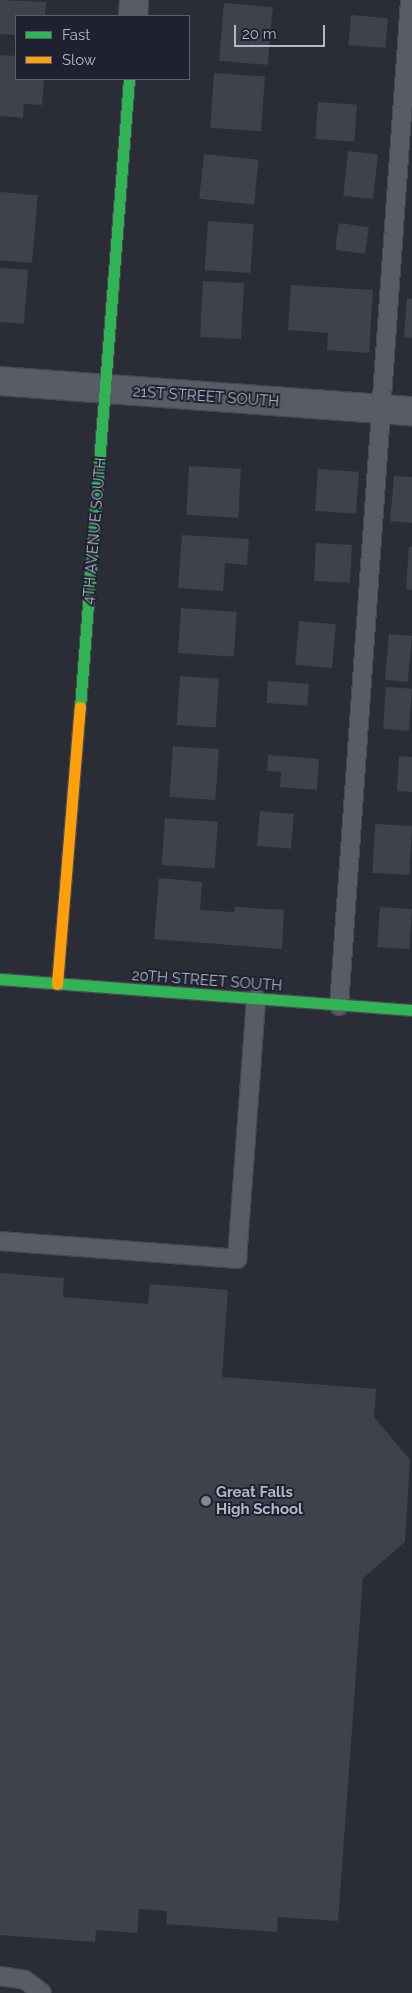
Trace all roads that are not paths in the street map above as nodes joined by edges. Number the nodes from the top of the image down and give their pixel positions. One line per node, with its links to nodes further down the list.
1 (134, 0): 3 (street)
2 (410, 0): 7 (lane)
3 (133, 15)
4 (129, 80): 6 (street, 4TH AVENUE SOUTH)
5 (0, 381): 6 (street, 21ST STREET SOUTH)
6 (107, 390): 7 (street, 21ST STREET SOUTH); 10 (street, 4TH AVENUE SOUTH)
7 (378, 409): 8 (street, 21ST STREET SOUTH); 12 (lane)
8 (412, 411)
9 (0, 979): 10 (street, 20TH STREET SOUTH)
10 (57, 984): 11 (street, 20TH STREET SOUTH)
11 (256, 999): 12 (street, 20TH STREET SOUTH); 14 (lane)
12 (339, 1006): 13 (street, 20TH STREET SOUTH)
13 (412, 1010)
14 (0, 1241)
15 (0, 1976): 16 (lane)
16 (42, 1993)

